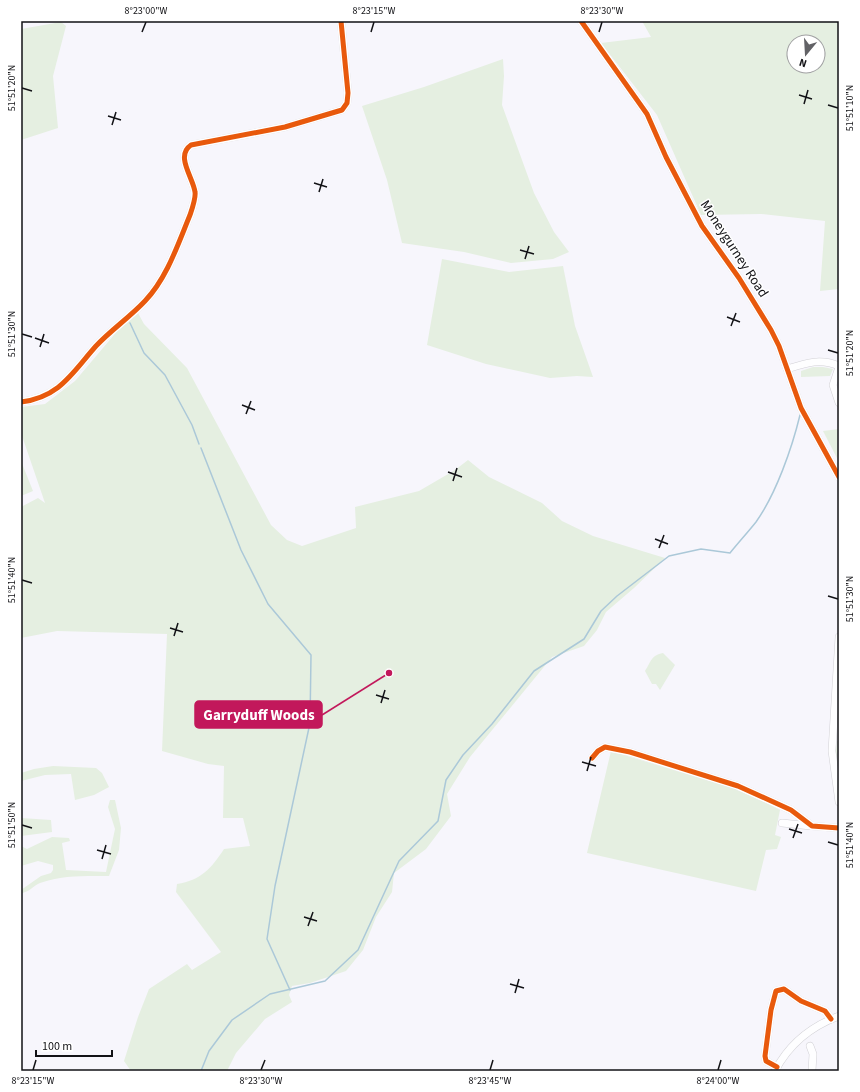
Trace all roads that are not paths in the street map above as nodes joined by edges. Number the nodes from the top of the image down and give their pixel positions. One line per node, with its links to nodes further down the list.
1 (341, 21): 5 (street)
2 (581, 21): 4 (street, Moneygurney Road)
3 (839, 366): 4 (street); 6 (street)
4 (787, 369): 7 (street, Moneygurney Road)
5 (21, 402)
6 (839, 403)
7 (839, 477)
8 (839, 637): 10 (street)
9 (592, 758): 12 (street)
10 (839, 802)
11 (782, 823): 12 (street)
12 (812, 826): 13 (street)
13 (839, 828)
14 (839, 1016): 15 (street)
15 (831, 1019): 17 (street); 17 (street)
16 (810, 1046): 18 (street)
17 (776, 1069)
18 (812, 1071)

